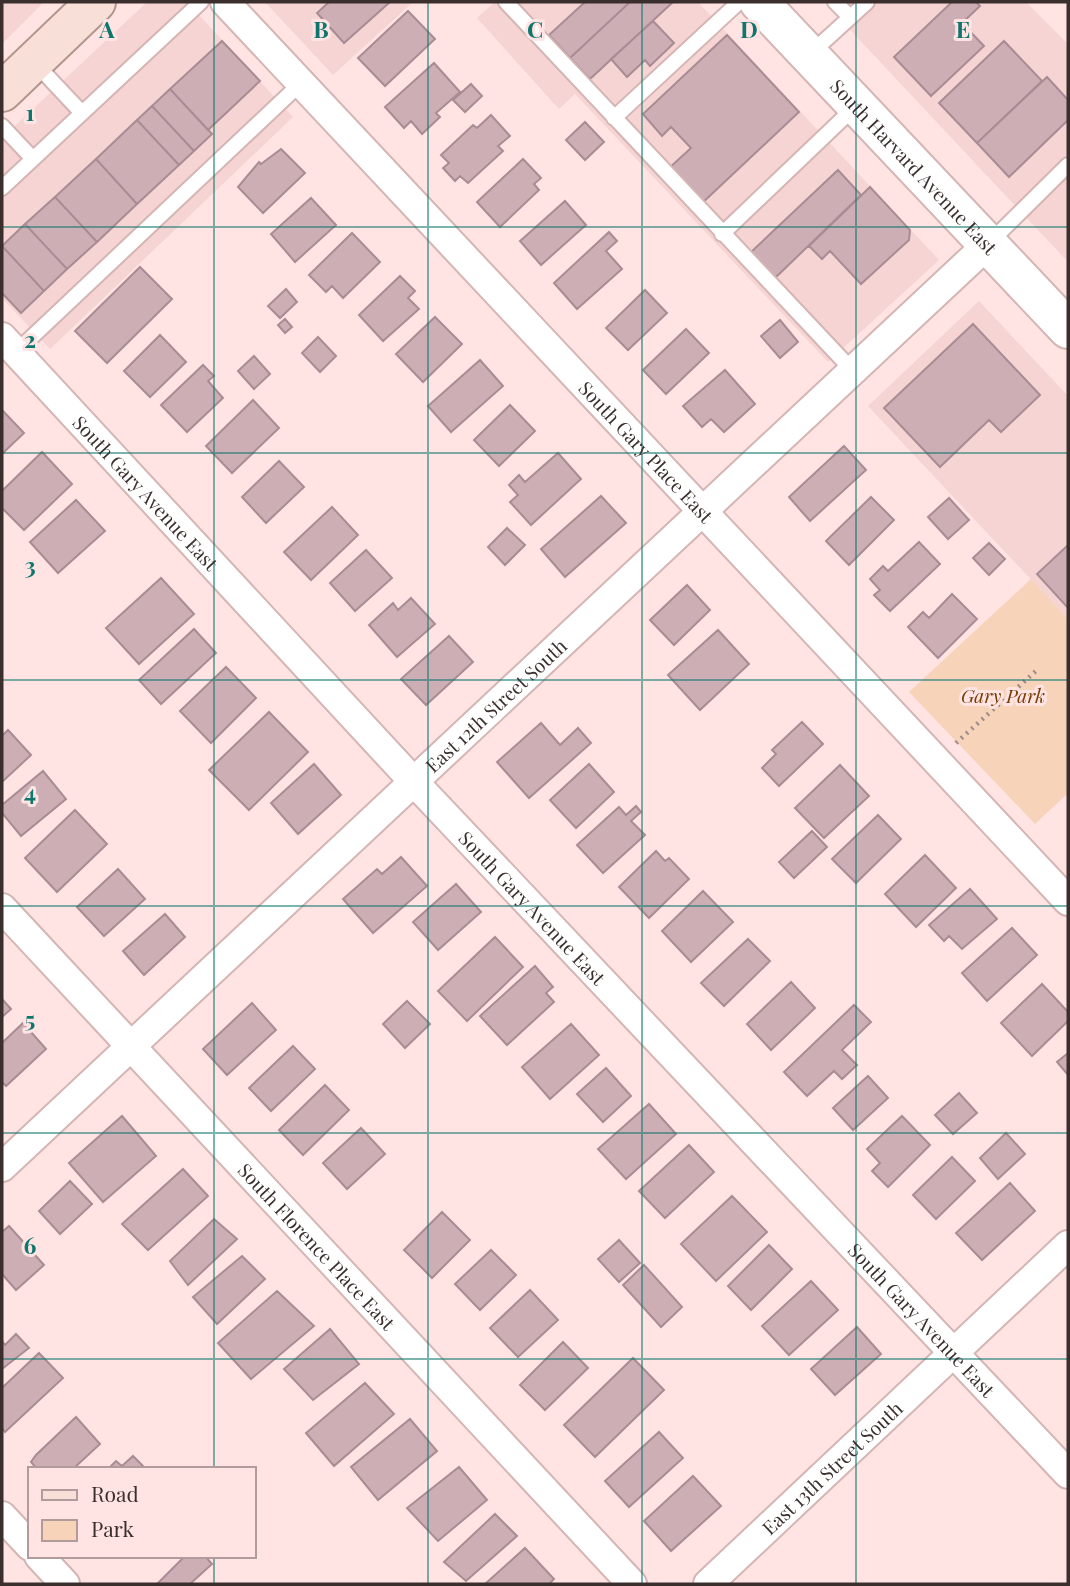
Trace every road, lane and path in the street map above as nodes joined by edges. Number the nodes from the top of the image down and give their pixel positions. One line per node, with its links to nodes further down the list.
1 (96, 2): 11 (main road)
2 (201, 2): 15 (lane)
3 (506, 2): 16 (lane)
4 (739, 2): 16 (lane)
5 (759, 2): 10 (main road, South Harvard Avenue East)
6 (835, 2): 9 (lane)
7 (867, 2): 9 (lane)
8 (230, 3): 12 (street, South Gary Place East)
9 (849, 18): 10 (lane)
10 (809, 55): 14 (main road, South Harvard Avenue East)
11 (33, 62): 13 (main road); 15 (lane)
12 (301, 83): 24 (lane); 26 (street, South Gary Place East)
13 (2, 92)
14 (857, 105): 21 (lane); 22 (main road, South Harvard Avenue East)
15 (82, 113): 18 (lane)
16 (614, 118): 21 (lane)
17 (2, 127): 18 (lane)
18 (33, 159): 20 (lane)
19 (1068, 165): 22 (lane)
20 (2, 188)
21 (722, 234): 25 (lane)
22 (988, 243): 23 (main road, South Harvard Avenue East); 25 (street, East 12th Street South)
23 (1068, 329)
24 (9, 345): 29 (street, South Gary Avenue East)
25 (853, 371): 26 (street, East 12th Street South)
26 (703, 511): 29 (street, East 12th Street South); 30 (street, South Gary Place East)
27 (1037, 670): 28 (path)
28 (953, 746)
29 (414, 782): 32 (street, East 12th Street South); 35 (street, South Gary Avenue East)
30 (1068, 901)
31 (2, 908): 32 (street, South Florence Place East)
32 (130, 1046): 33 (street, East 12th Street South); 41 (street, South Florence Place East)
33 (2, 1167)
34 (1068, 1245): 35 (street, East 13th Street South)
35 (954, 1352): 36 (street, South Gary Avenue East); 42 (street, East 13th Street South)
36 (1068, 1474)
37 (2, 1516): 38 (street)
38 (28, 1544)
39 (41, 1558): 40 (street)
40 (65, 1584)
41 (632, 1584)
42 (708, 1584)

